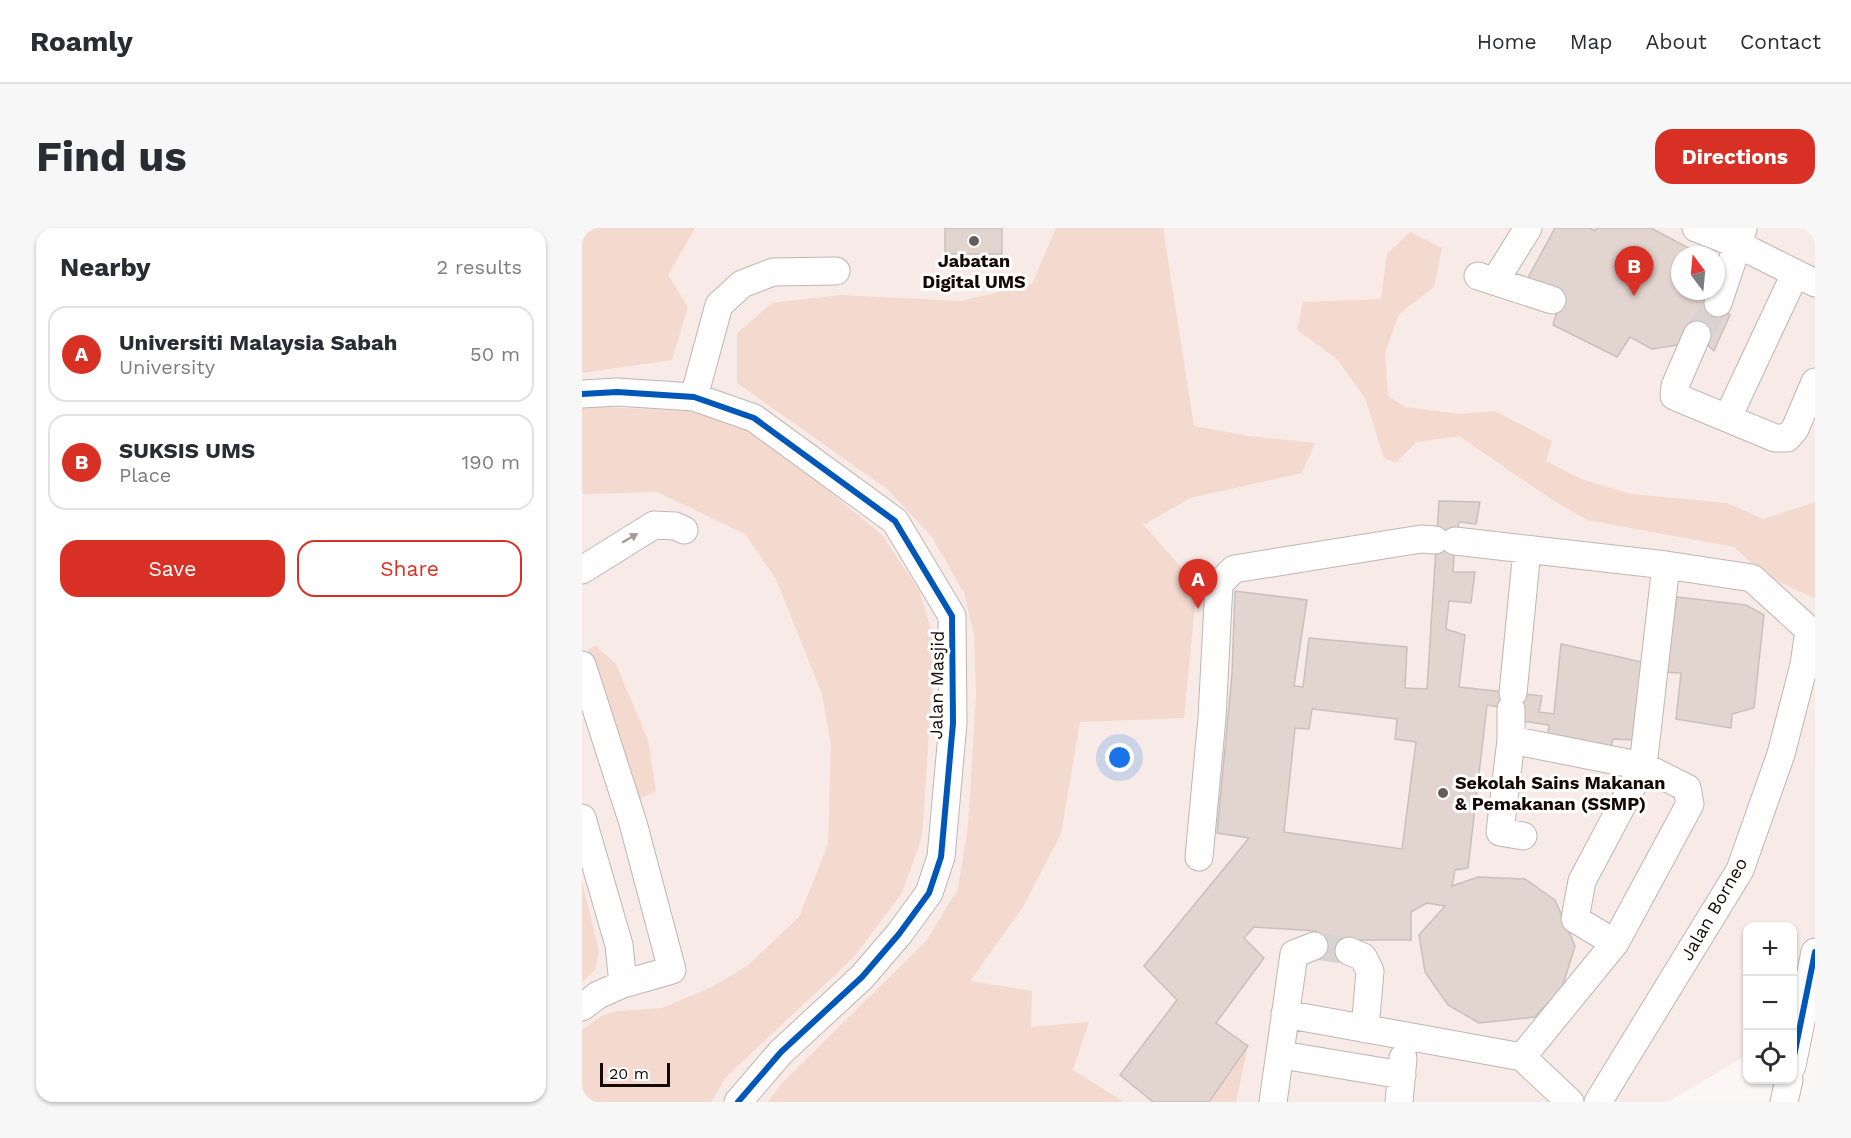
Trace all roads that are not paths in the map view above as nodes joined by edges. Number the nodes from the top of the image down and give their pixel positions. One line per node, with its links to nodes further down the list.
1 (1528, 228): 6 (street)
2 (1696, 228): 3 (street)
3 (1740, 236): 5 (street); 7 (street)
4 (836, 271): 11 (street)
5 (1805, 278): 12 (street)
6 (1552, 300)
7 (1718, 303)
8 (1697, 335): 12 (street)
9 (1815, 382): 12 (street)
10 (582, 394): 11 (street, Jalan Masjid)
11 (694, 397): 38 (street, Jalan Masjid)
12 (1728, 417)
13 (684, 530): 16 (street, one-way to 13)
14 (1527, 550): 15 (street); 18 (street); 23 (street)
15 (1666, 565): 19 (street); 42 (street, Jalan Borneo)
16 (582, 570)
17 (582, 665): 28 (street)
18 (1511, 740): 19 (street); 21 (street)
19 (1643, 766): 24 (street); 24 (street)
20 (582, 818): 22 (street)
21 (1523, 836)
22 (587, 851): 28 (street)
23 (1199, 857)
24 (1616, 943): 35 (street)
25 (1314, 946): 30 (street)
26 (1349, 951): 31 (street)
27 (1815, 952): 33 (street)
28 (624, 984): 29 (street)
29 (582, 1007)
30 (1285, 1014): 31 (street); 34 (street)
31 (1365, 1029): 32 (street)
32 (1406, 1036): 35 (street); 36 (street)
33 (1797, 1041)
34 (1282, 1055): 36 (street); 39 (street)
35 (1522, 1057): 41 (street)
36 (1402, 1075): 40 (street)
37 (1788, 1084): 43 (street)
38 (738, 1102)
39 (1273, 1102)
40 (1399, 1102)
41 (1570, 1102)
42 (1598, 1102)
43 (1784, 1102)

